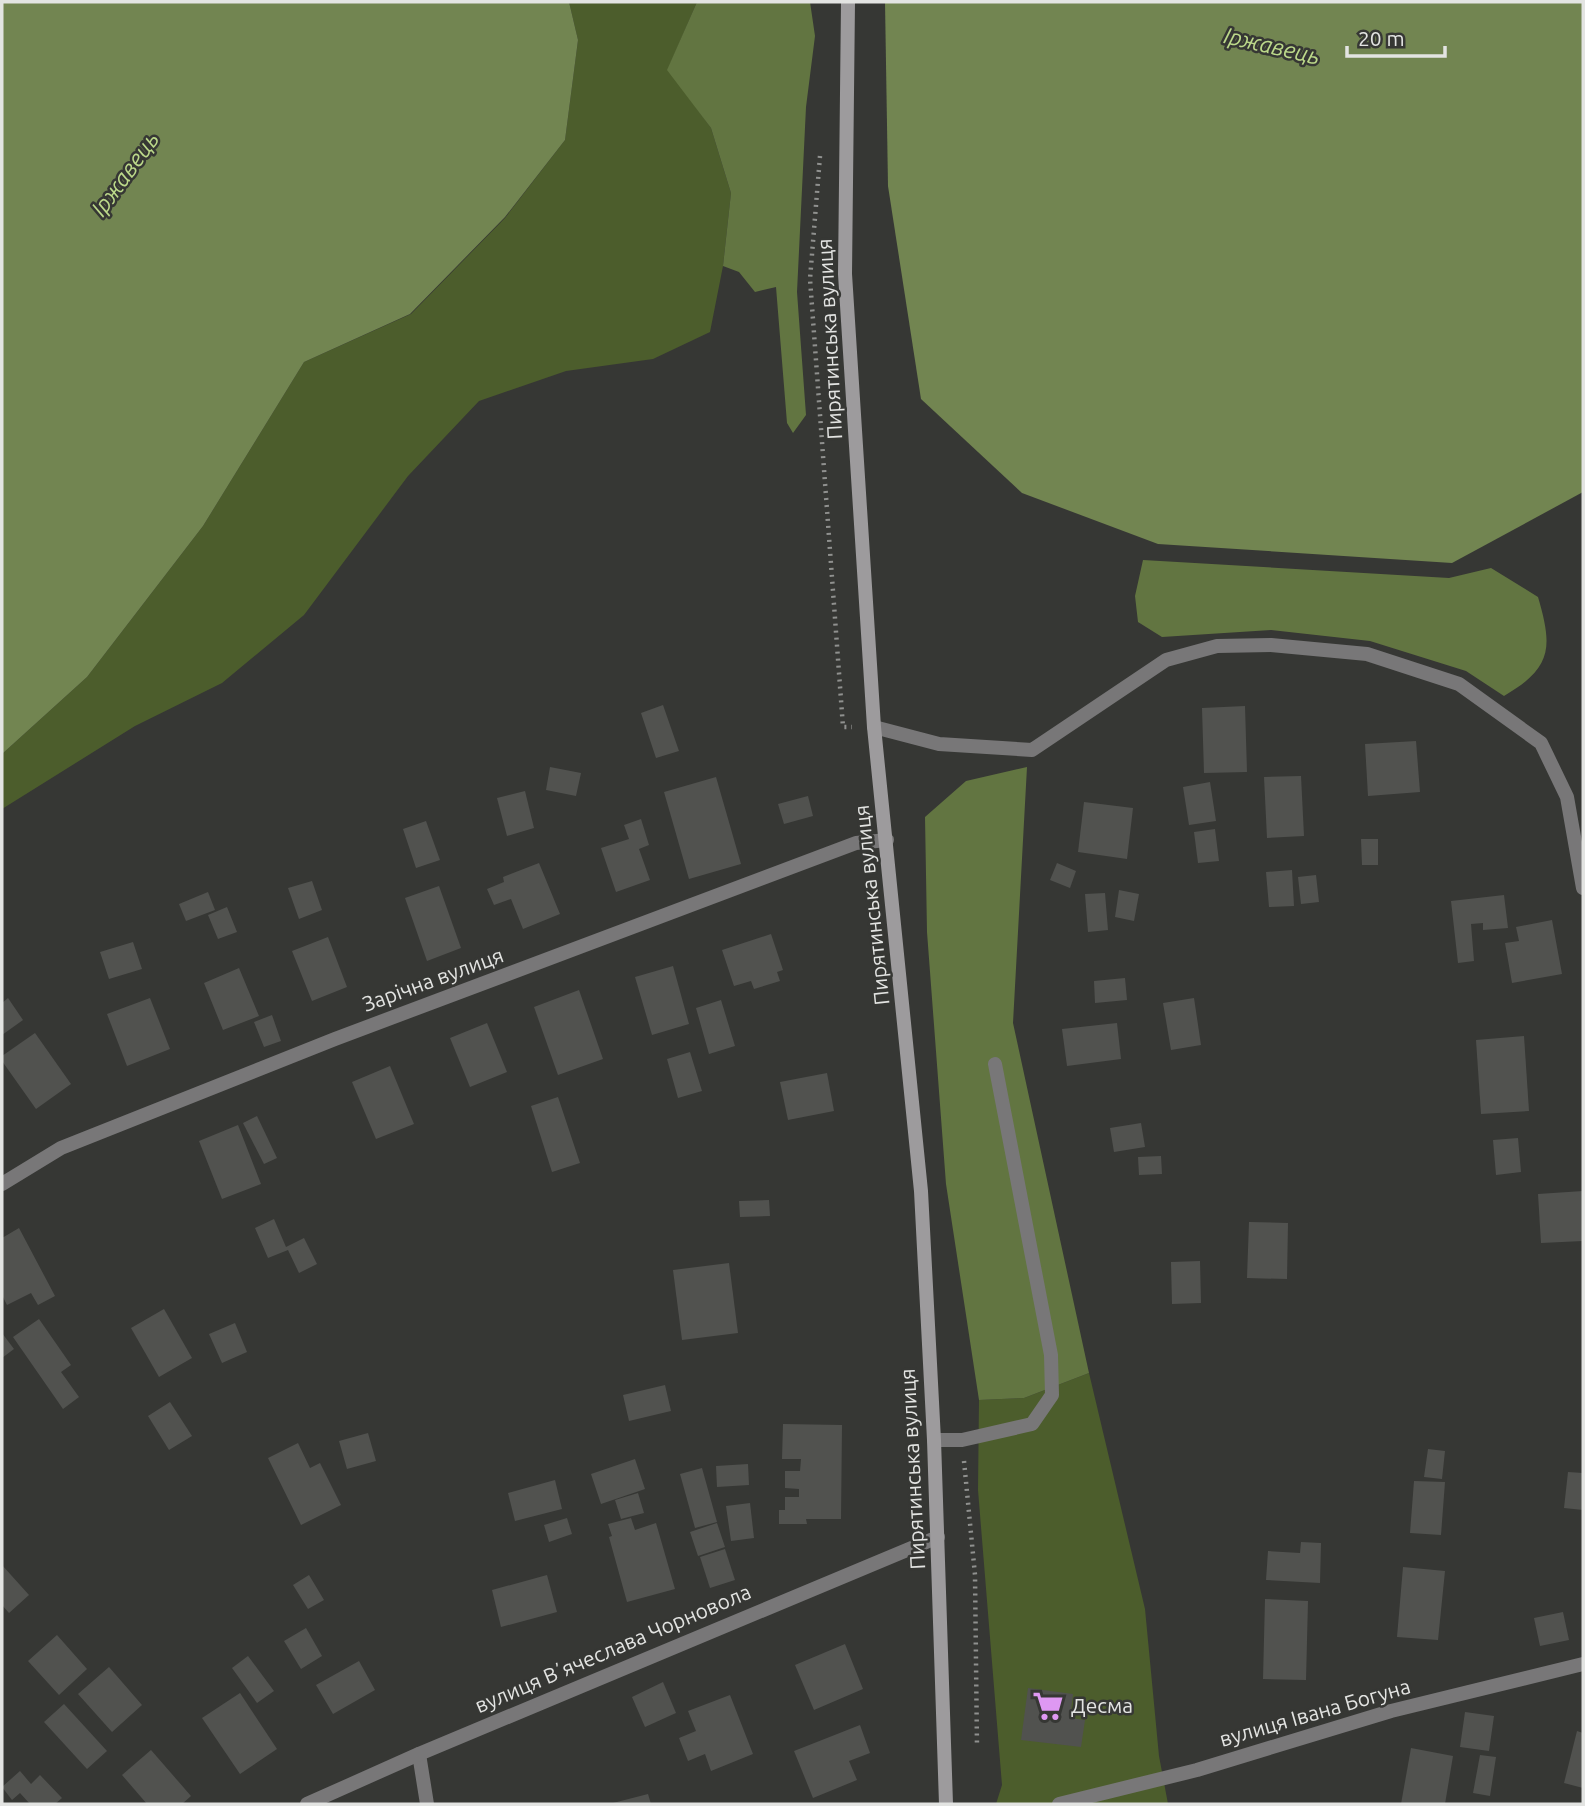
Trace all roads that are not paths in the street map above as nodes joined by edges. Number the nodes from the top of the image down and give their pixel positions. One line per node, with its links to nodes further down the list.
1 (848, 2): 2 (main road, Пирятинська вулиця)
2 (874, 727): 3 (main road, Пирятинська вулиця); 4 (street)
3 (887, 840): 6 (street, Зарічна вулиця); 7 (main road, Пирятинська вулиця)
4 (1583, 884)
5 (995, 1064): 7 (street)
6 (2, 1184)
7 (934, 1440): 8 (main road, Пирятинська вулиця)
8 (938, 1537): 10 (street, вулиця Вʼячеслава Чорновола); 13 (main road, Пирятинська вулиця)
9 (1583, 1664): 14 (street, вулиця Івана Богуна)
10 (419, 1754): 11 (street, вулиця Вʼячеслава Чорновола); 12 (street)
11 (307, 1804)
12 (427, 1804)
13 (946, 1804)
14 (1059, 1804)

